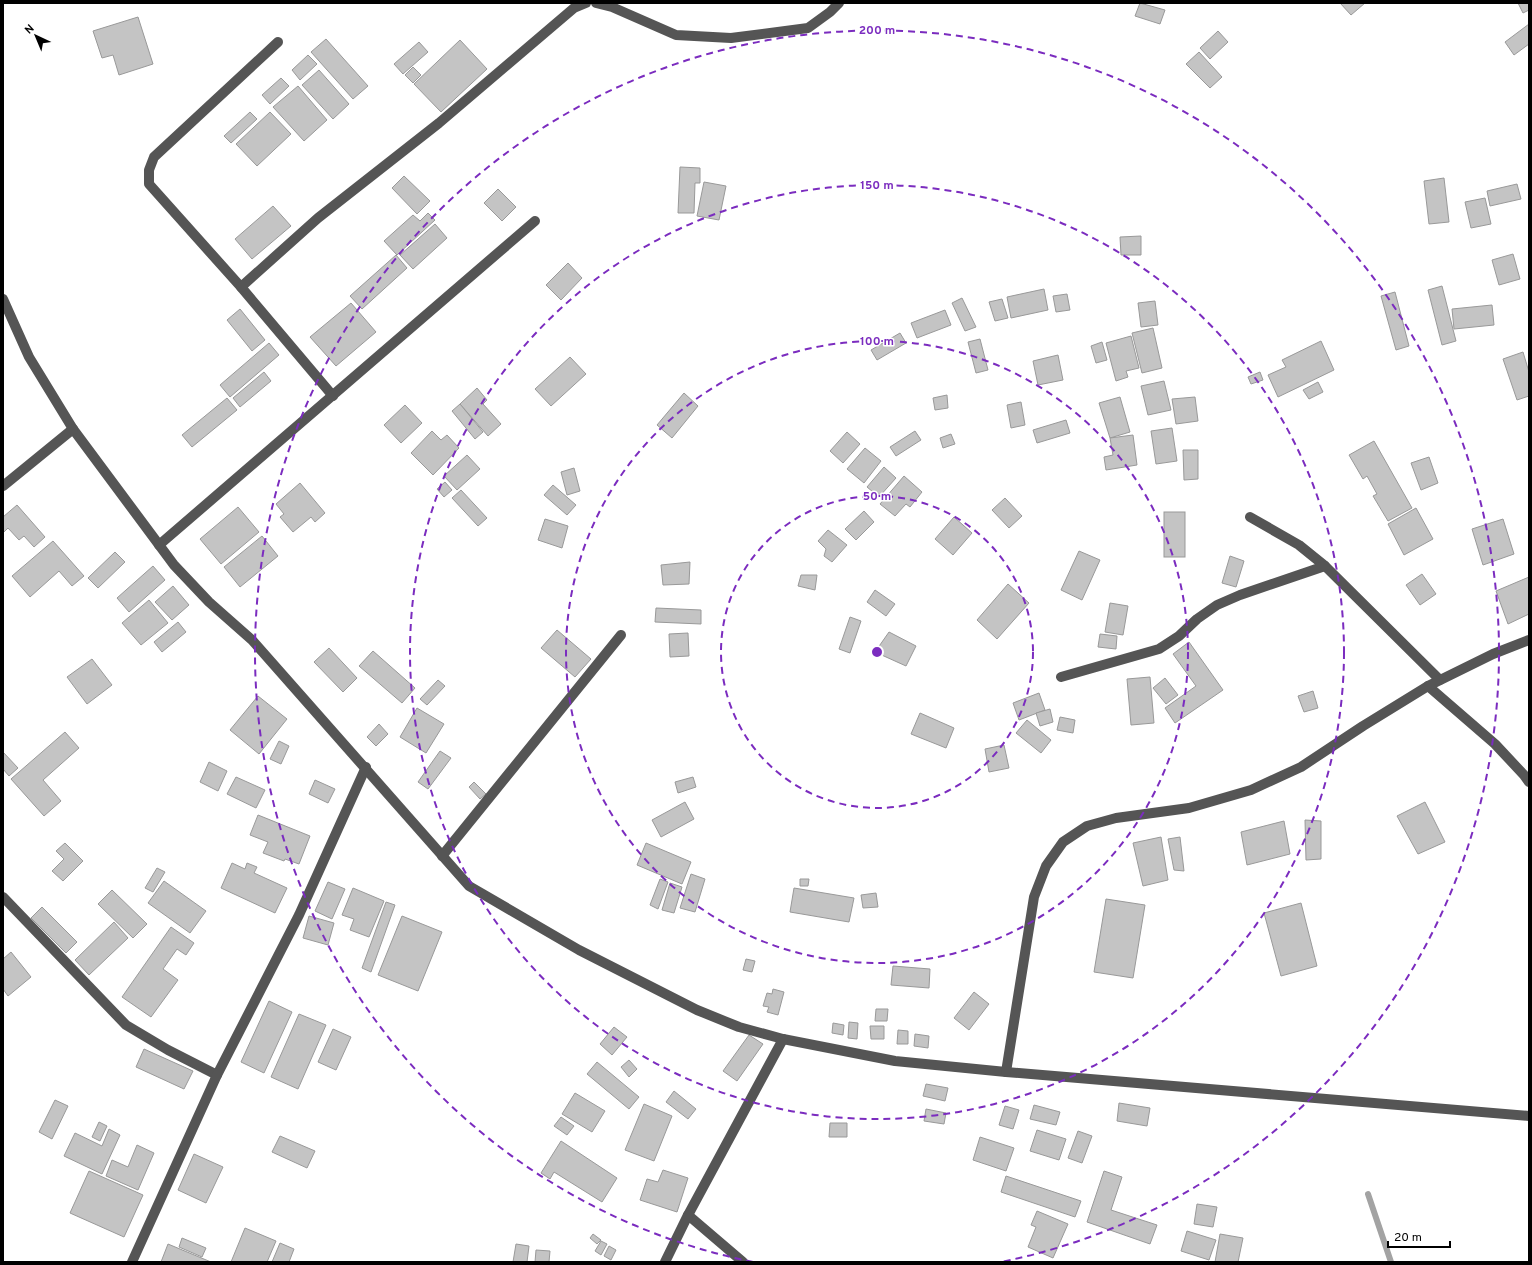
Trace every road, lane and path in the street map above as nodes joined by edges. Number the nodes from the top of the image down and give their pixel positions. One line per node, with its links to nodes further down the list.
1 (586, 3): 6 (street)
2 (596, 3): 3 (street)
3 (839, 3)
4 (278, 42): 6 (street)
5 (534, 221): 8 (street)
6 (241, 287): 8 (street)
7 (3, 299): 9 (street)
8 (333, 396): 12 (street)
9 (73, 429): 10 (street); 12 (street)
10 (3, 486)
11 (1250, 517): 13 (street)
12 (160, 545): 19 (street)
13 (1325, 566): 16 (street); 17 (street)
14 (621, 635): 21 (street)
15 (1529, 640): 17 (street)
16 (1061, 677)
17 (1440, 680): 18 (street)
18 (1428, 686): 20 (street); 24 (street)
19 (366, 767): 21 (street); 25 (street)
20 (1529, 782)
21 (442, 856): 23 (street)
22 (3, 897): 25 (street)
23 (783, 1039): 24 (street); 27 (street)
24 (1006, 1072): 26 (street)
25 (217, 1075): 28 (street)
26 (1529, 1116)
27 (688, 1215): 29 (street); 30 (street)
28 (132, 1262)
29 (665, 1262)
30 (743, 1262)

